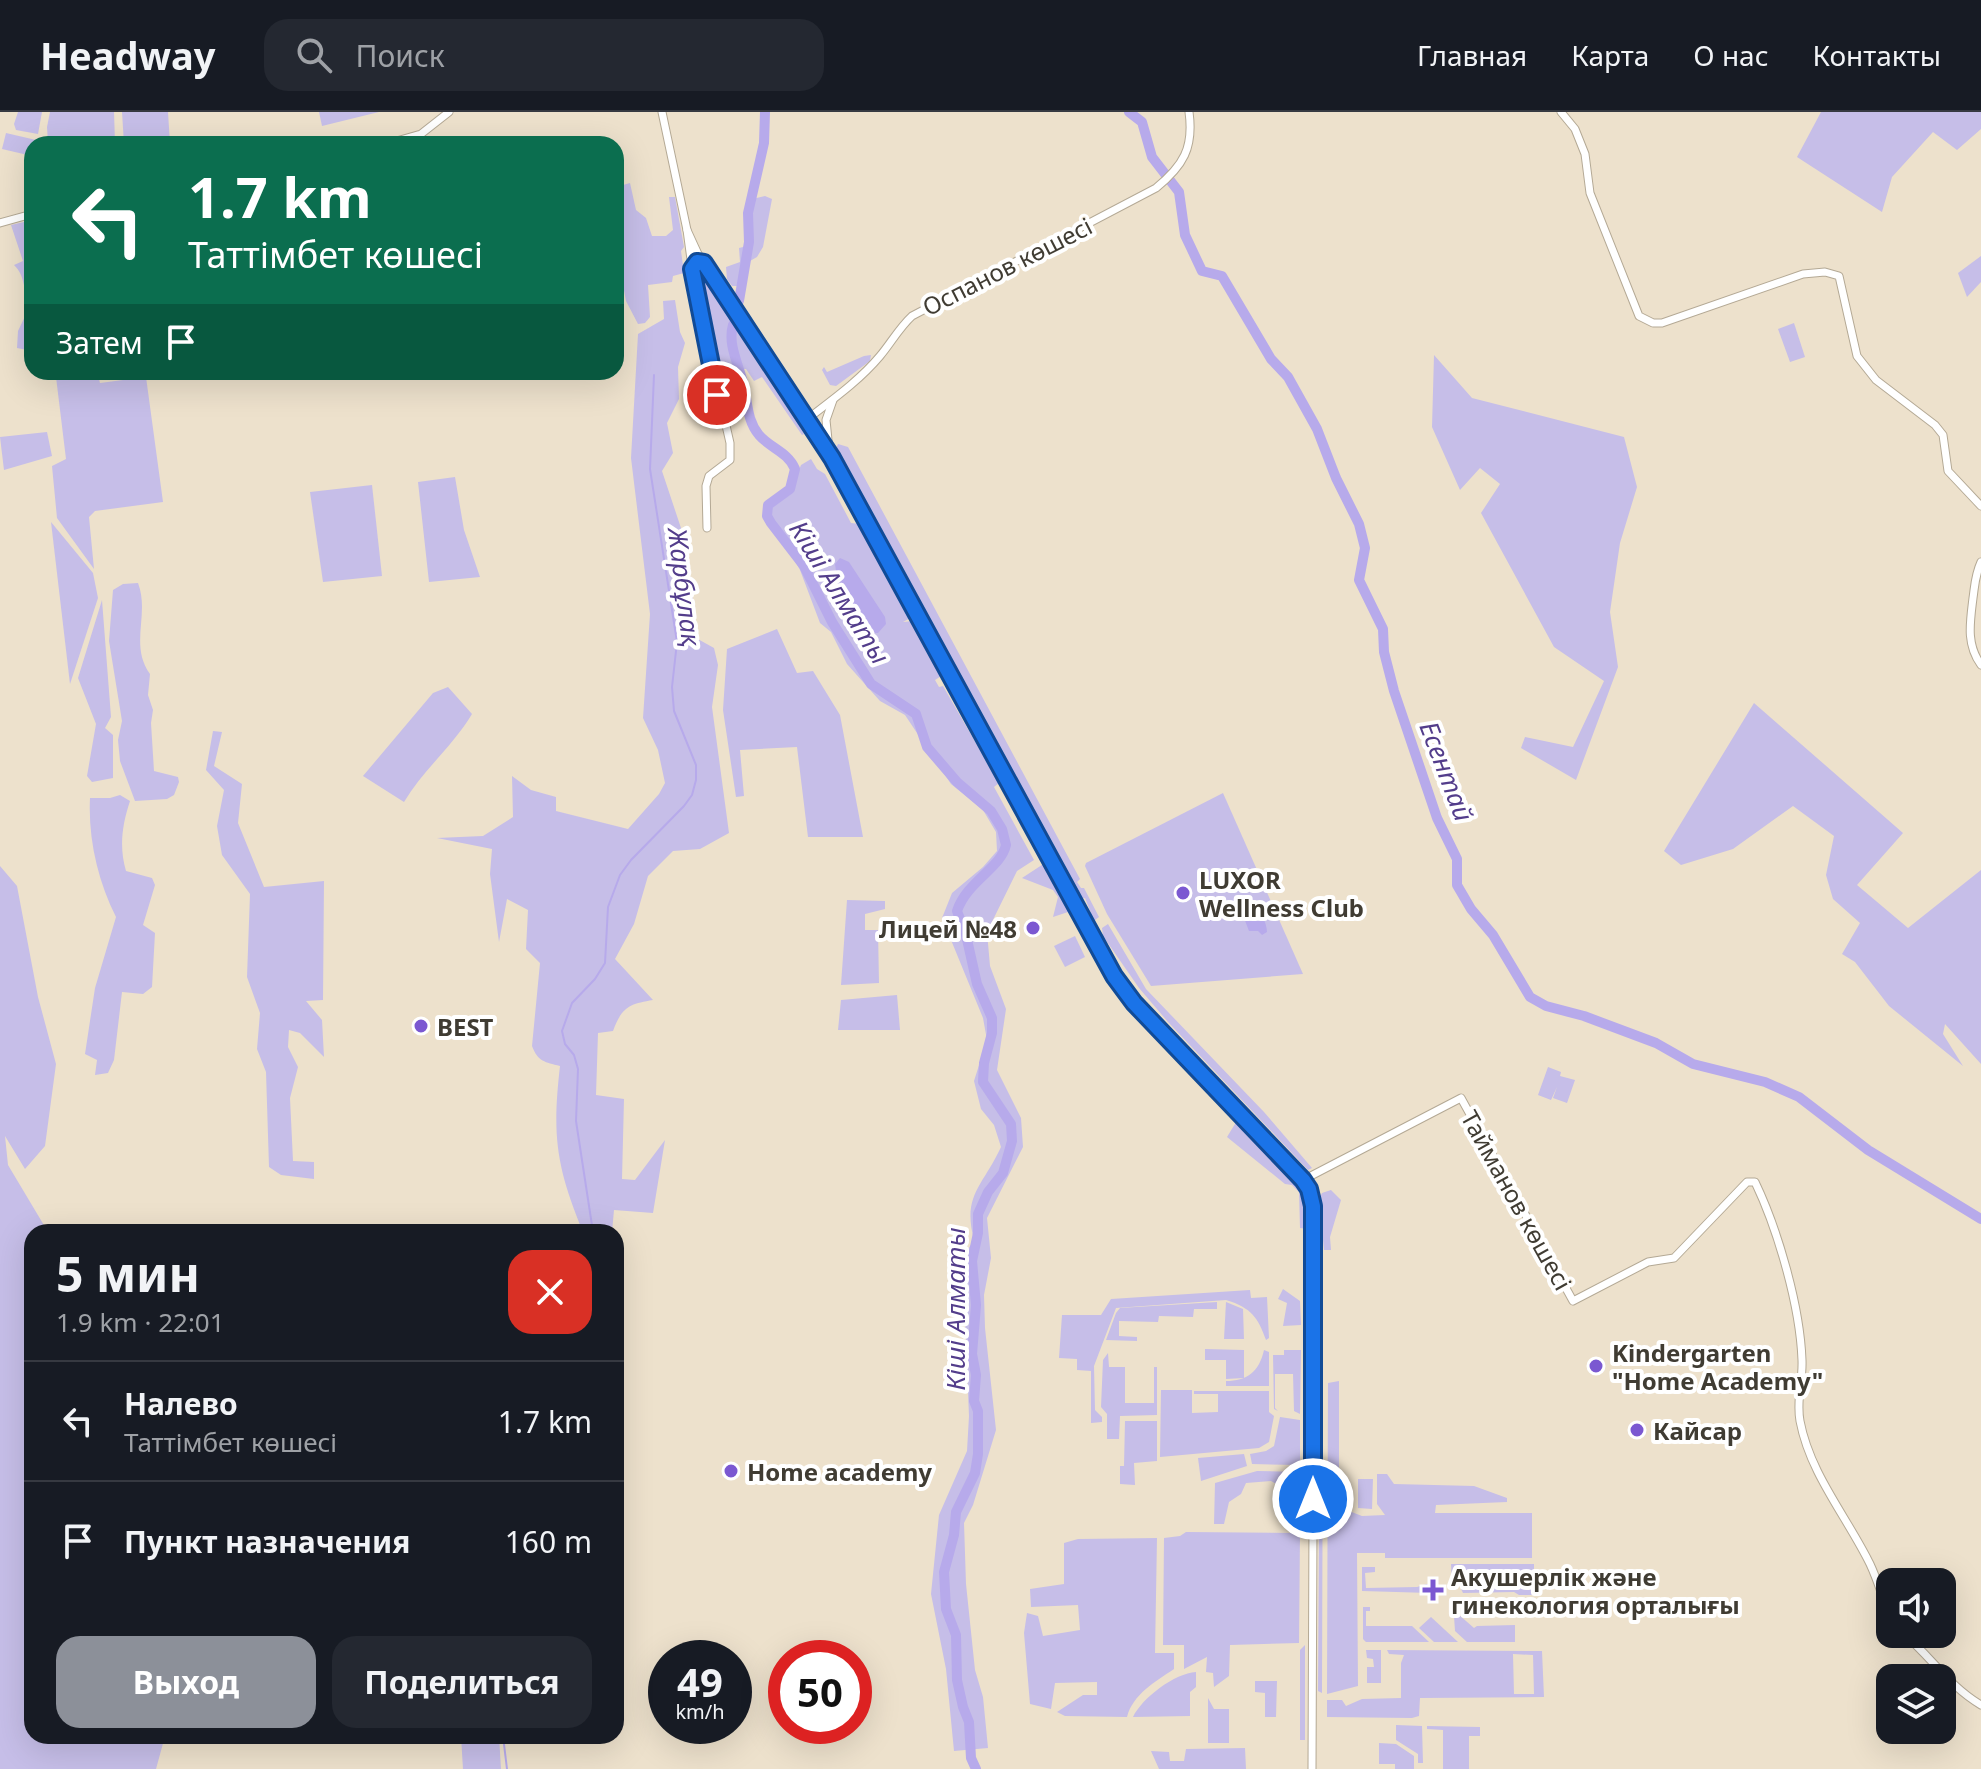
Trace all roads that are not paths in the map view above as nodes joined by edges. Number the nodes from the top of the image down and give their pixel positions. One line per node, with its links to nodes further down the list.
1 (449, 112): 5 (street)
2 (662, 112): 8 (street)
3 (1189, 112): 13 (street, Оспанов көшесі)
4 (1561, 112): 16 (street)
5 (414, 136)
6 (24, 216): 7 (street)
7 (0, 223)
8 (687, 230): 9 (street); 10 (street)
9 (704, 263): 10 (street); 11 (street)
10 (692, 269): 12 (street)
11 (713, 277): 12 (street); 14 (street)
12 (695, 289): 17 (street)
13 (834, 398): 14 (street, Оспанов көшесі); 15 (street)
14 (806, 420): 15 (street)
15 (830, 456): 20 (street)
16 (1981, 506)
17 (707, 528)
18 (1981, 562): 19 (street)
19 (1981, 665)
20 (1303, 1180): 21 (street, Тайманов көшесі); 24 (street)
21 (1876, 1581)
22 (1921, 1648): 23 (street)
23 (1981, 1705)
24 (1312, 1769)

